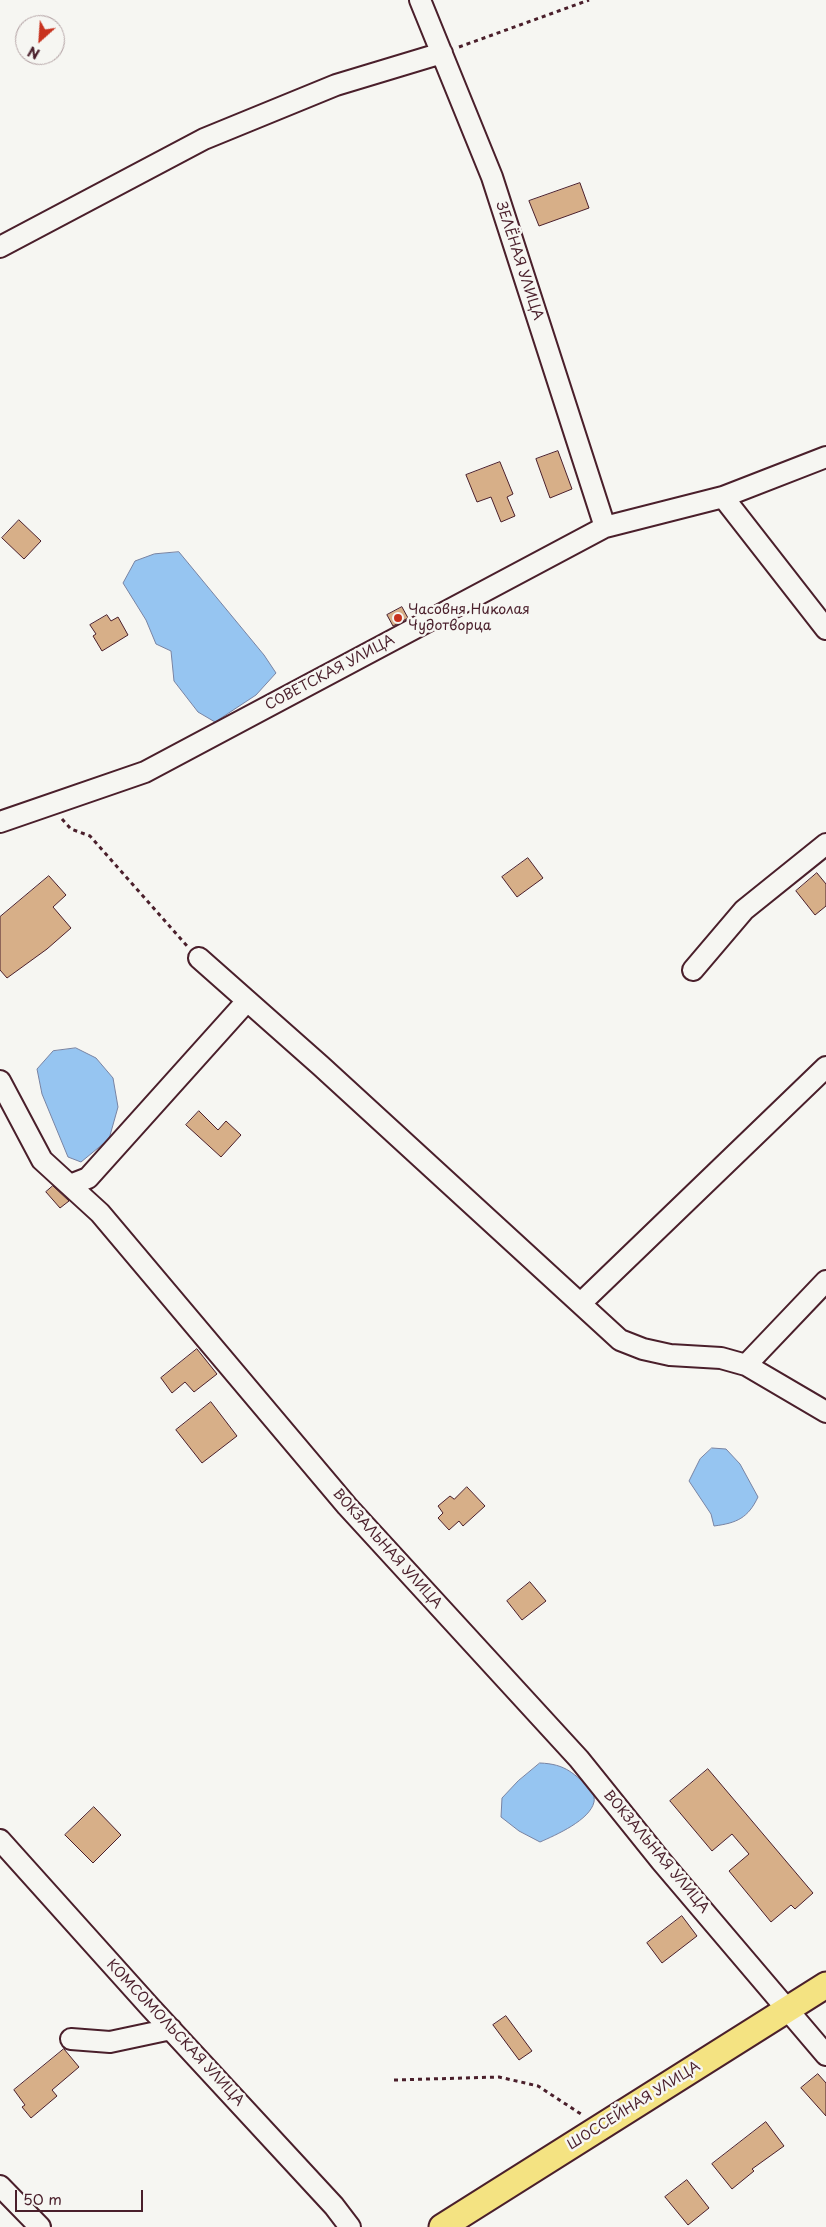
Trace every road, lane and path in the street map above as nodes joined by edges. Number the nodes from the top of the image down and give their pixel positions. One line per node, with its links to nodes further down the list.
1 (420, 0): 3 (street, ЗЕЛЁНАЯ УЛИЦА)
2 (589, 0): 3 (path)
3 (442, 54): 4 (street); 7 (street, ЗЕЛЁНАЯ УЛИЦА)
4 (0, 247)
5 (826, 457): 6 (street, СОВЕТСКАЯ УЛИЦА)
6 (723, 497): 7 (street, СОВЕТСКАЯ УЛИЦА); 8 (street)
7 (605, 527): 9 (street, СОВЕТСКАЯ УЛИЦА)
8 (826, 629)
9 (49, 805): 10 (street, СОВЕТСКАЯ УЛИЦА); 12 (path)
10 (0, 822)
11 (826, 844): 13 (street)
12 (199, 958): 14 (street)
13 (693, 970)
14 (247, 1001): 17 (street); 19 (street)
15 (826, 1067): 19 (street)
16 (0, 1080): 17 (street, ВОКЗАЛЬНАЯ УЛИЦА)
17 (70, 1185): 24 (street, ВОКЗАЛЬНАЯ УЛИЦА)
18 (826, 1280): 20 (street)
19 (581, 1303): 20 (street)
20 (746, 1365): 21 (street)
21 (826, 1412)
22 (0, 1840): 25 (street, КОМСОМОЛЬСКАЯ УЛИЦА)
23 (826, 1985): 24 (main road, ШОССЕЙНАЯ УЛИЦА)
24 (788, 2009): 27 (street, ВОКЗАЛЬНАЯ УЛИЦА); 29 (main road, ШОССЕЙНАЯ УЛИЦА)
25 (171, 2029): 26 (street); 32 (street, КОМСОМОЛЬСКАЯ УЛИЦА)
26 (71, 2039)
27 (826, 2055)
28 (394, 2080): 29 (path)
29 (599, 2128): 33 (main road, ШОССЕЙНАЯ УЛИЦА)
30 (0, 2186): 31 (street)
31 (40, 2227)
32 (350, 2227)
33 (442, 2227)

